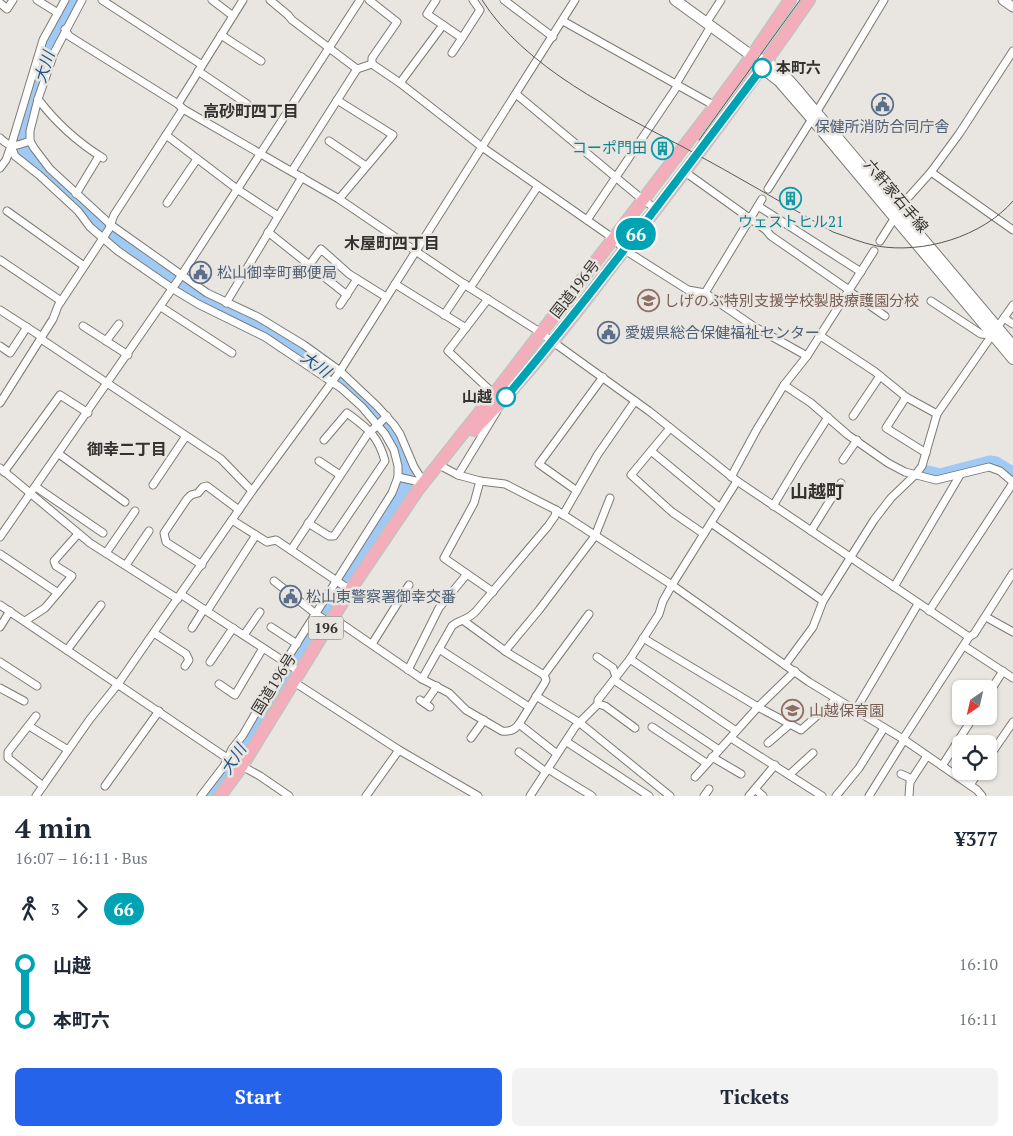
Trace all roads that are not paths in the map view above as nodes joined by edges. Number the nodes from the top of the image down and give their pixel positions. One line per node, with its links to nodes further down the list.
1 (13, 0): 21 (street)
2 (37, 0): 23 (street)
3 (65, 0): 23 (street)
4 (82, 0): 28 (street)
5 (102, 0): 39 (street)
6 (212, 0): 24 (street)
7 (243, 0): 24 (street)
8 (270, 0): 32 (street)
9 (360, 0): 32 (street)
10 (369, 0): 37 (street)
11 (436, 0): 27 (street)
12 (474, 0): 31 (street)
13 (504, 0): 30 (street)
14 (575, 0): 25 (street)
15 (675, 0): 26 (main road, 六軒家石手線)
16 (721, 0): 26 (street)
17 (790, 0): 35 (highway, 国道196号 / 196)
18 (809, 0): 38 (highway, 国道196号 / 196)
19 (884, 0): 49 (street)
20 (1003, 0): 22 (street)
21 (0, 3)
22 (1013, 7)
23 (58, 14): 54 (street)
24 (233, 16): 29 (street)
25 (563, 20): 30 (street); 42 (street)
26 (709, 24): 35 (main road, 六軒家石手線); 42 (street)
27 (443, 25): 31 (street); 41 (street)
28 (65, 29): 44 (street); 48 (street)
29 (221, 35): 36 (street); 39 (street)
30 (553, 37): 43 (street)
31 (462, 38): 34 (street)
32 (328, 48): 40 (street); 56 (street)
33 (1013, 51): 62 (street)
34 (452, 53)
35 (752, 56): 38 (main road, 六軒家石手線); 47 (highway, 国道196号 / 196)
36 (261, 61)
37 (372, 64): 40 (street); 41 (street)
38 (764, 65): 49 (main road, 六軒家石手線); 61 (highway, 国道196号 / 196)
39 (200, 68): 46 (street); 48 (street)
40 (356, 69): 45 (street)
41 (400, 82): 55 (street)
42 (677, 84): 47 (street); 64 (street)
43 (516, 94): 55 (street); 64 (street)
44 (38, 99): 53 (street); 68 (street)
45 (337, 100): 58 (street); 60 (street)
46 (247, 104)
47 (715, 106): 70 (highway, 国道196号 / 196)
48 (181, 107): 50 (street); 56 (street)
49 (814, 115): 67 (street); 74 (main road, 六軒家石手線)
50 (166, 135): 57 (street); 78 (street)
51 (0, 138): 54 (street)
52 (329, 141): 58 (street)
53 (28, 142): 54 (street); 68 (street)
54 (14, 145): 59 (street); 81 (street)
55 (482, 147): 65 (street); 85 (street)
56 (261, 154): 60 (street); 66 (street)
57 (197, 159): 66 (street); 71 (street)
58 (366, 166): 69 (street)
59 (0, 168)
60 (292, 171): 63 (street)
61 (685, 172): 72 (highway, 国道196号 / 196); 76 (street)
62 (931, 172): 74 (street); 79 (street)
63 (302, 177): 69 (street); 75 (street)
64 (616, 178): 70 (street); 77 (street)
65 (538, 186): 77 (street); 94 (street)
66 (237, 189): 75 (street); 91 (street)
67 (768, 189)
68 (76, 194): 78 (street)
69 (339, 199): 85 (street)
70 (644, 200): 72 (street); 82 (highway, 国道196号 / 196)
71 (167, 203)
72 (656, 209): 84 (highway, 国道196号 / 196)
73 (7, 211): 89 (street)
74 (896, 214): 83 (street); 116 (main road, 六軒家石手線)
75 (278, 216): 80 (street)
76 (750, 218): 90 (street); 96 (street); 97 (street)
77 (587, 220): 82 (street)
78 (110, 227): 81 (street); 91 (street)
79 (1013, 230)
80 (268, 232): 88 (street); 103 (street)
81 (103, 238): 89 (street); 95 (street)
82 (613, 240): 84 (street); 117 (highway, 国道196号 / 196)
83 (880, 241)
84 (625, 249): 97 (street); 122 (highway, 国道196号 / 196)
85 (415, 251): 93 (street); 94 (street)
86 (874, 251): 90 (street)
87 (0, 260): 101 (street)
88 (310, 264): 92 (street); 98 (street)
89 (84, 266): 101 (street)
90 (861, 272): 96 (street)
91 (180, 278): 95 (street); 103 (street)
92 (357, 279): 98 (street); 99 (street)
93 (395, 284): 99 (street); 108 (street)
94 (467, 286): 100 (street); 108 (street)
95 (173, 289): 106 (street); 130 (street)
96 (849, 291): 109 (street); 118 (street)
97 (705, 293): 128 (street)
98 (347, 295): 104 (street)
99 (386, 297): 130 (street)
100 (488, 300): 115 (street); 117 (street)
101 (61, 301): 119 (street)
102 (931, 301): 116 (street)
103 (226, 303): 130 (street)
104 (340, 305)
105 (1013, 306): 110 (street)
106 (161, 307): 125 (street); 127 (street)
107 (0, 310): 114 (street)
108 (444, 315): 115 (street)
109 (885, 316)
110 (1004, 318): 112 (street); 116 (street)
111 (119, 324): 120 (street)
112 (1013, 324)
113 (83, 326): 120 (street)
114 (27, 327): 119 (street); 123 (street)
115 (466, 328): 135 (street)
116 (995, 332): 124 (main road, 六軒家石手線); 129 (main road, 六軒家石手線); 140 (street)
117 (541, 333): 122 (street); 135 (highway, 国道196号 / 196)
118 (819, 335): 128 (street); 131 (street)
119 (42, 338): 133 (street); 138 (street)
120 (106, 341): 127 (street)
121 (230, 341): 125 (street)
122 (553, 342): 132 (street); 135 (highway, 国道196号 / 196)
123 (0, 346)
124 (1013, 346)
125 (224, 348): 126 (street)
126 (232, 353)
127 (128, 355): 133 (street)
128 (807, 356): 134 (street)
129 (1013, 359)
130 (336, 376): 143 (street); 143 (street); 168 (street)
131 (880, 376): 136 (street); 141 (street)
132 (603, 378): 137 (street); 169 (street)
133 (108, 384): 139 (street); 146 (street)
134 (784, 385): 142 (street); 161 (street)
135 (499, 397): 154 (highway, 国道196号 / 196); 158 (street)
136 (906, 397): 140 (street); 150 (street)
137 (634, 401): 144 (street); 169 (street)
138 (0, 403)
139 (88, 413): 151 (street); 155 (street)
140 (937, 414): 150 (street)
141 (854, 416)
142 (828, 417): 148 (street); 173 (street)
143 (382, 421): 145 (street); 160 (street); 163 (street)
144 (670, 428): 149 (street); 161 (street)
145 (371, 431): 147 (street); 157 (street); 180 (street)
146 (186, 436): 166 (street); 168 (street)
147 (324, 440)
148 (857, 440): 152 (street); 156 (street)
149 (651, 451): 174 (street); 187 (street)
150 (926, 453): 156 (street)
151 (59, 454): 167 (street); 172 (street)
152 (843, 460)
153 (319, 461): 157 (street)
154 (439, 465): 158 (street); 163 (highway, 国道196号 / 196)
155 (2, 470): 170 (street)
156 (916, 474): 159 (street); 193 (street)
157 (340, 475): 180 (street)
158 (458, 475): 162 (street)
159 (960, 475): 165 (street); 202 (street)
160 (400, 477): 163 (street); 199 (street)
161 (734, 479): 173 (street); 174 (street)
162 (480, 481): 176 (street); 197 (street)
163 (424, 483): 203 (highway, 国道196号 / 196)
164 (841, 483): 183 (street)
165 (1013, 483): 211 (street)
166 (153, 485)
167 (36, 487): 170 (street); 186 (street)
168 (252, 491): 175 (street)
169 (577, 491): 178 (street)
170 (31, 494): 184 (street); 185 (street)
171 (610, 498): 189 (street)
172 (124, 502)
173 (774, 506): 183 (street)
174 (720, 508): 181 (street)
175 (239, 510): 179 (street); 195 (street)
176 (556, 510): 178 (street); 204 (street)
177 (135, 511): 191 (street)
178 (563, 515): 189 (street)
179 (232, 520): 188 (street); 195 (street)
180 (308, 523): 190 (street)
181 (711, 523): 187 (street); 207 (street)
182 (149, 531): 194 (street)
183 (811, 531): 193 (street)
184 (1, 534)
185 (78, 534): 191 (street); 205 (street)
186 (103, 534)
187 (704, 534): 201 (street)
188 (256, 535): 190 (street); 210 (street)
189 (595, 536): 201 (street); 238 (street)
190 (291, 550): 199 (street)
191 (106, 553): 194 (street)
192 (0, 554): 205 (street)
193 (850, 558): 202 (street); 207 (street)
194 (126, 565): 206 (street)
195 (202, 565): 206 (street)
196 (1013, 573): 218 (street)
197 (467, 574): 204 (street); 246 (street)
198 (274, 581): 216 (street)
199 (337, 582): 203 (street); 216 (street)
200 (408, 585): 233 (street)
201 (672, 585): 231 (street); 243 (street)
202 (894, 587): 208 (street)
203 (348, 589): 219 (highway, 国道196号 / 196)
204 (493, 592): 220 (street)
205 (58, 593): 213 (street)
206 (180, 597): 210 (street); 228 (street)
207 (823, 601): 243 (street)
208 (918, 604): 211 (street); 267 (street)
209 (0, 605): 212 (street)
210 (205, 610): 224 (street); 225 (street)
211 (928, 610): 230 (street)
212 (10, 611): 221 (street); 222 (street)
213 (39, 612): 221 (street); 226 (street)
214 (260, 612): 229 (street)
215 (589, 614): 249 (street)
216 (317, 615): 219 (street); 232 (street)
217 (104, 617): 237 (street)
218 (986, 617): 227 (street); 230 (street)
219 (330, 620): 233 (street); 245 (highway, 国道196号 / 196)
220 (464, 621): 236 (street); 238 (street)
221 (25, 622): 226 (street)
222 (0, 627)
223 (271, 627): 232 (street)
224 (192, 628)
225 (233, 628): 229 (street); 242 (street)
226 (37, 629): 237 (street)
227 (1013, 632)
228 (154, 633): 244 (street); 255 (street)
229 (244, 635): 235 (street)
230 (969, 637): 234 (street)
231 (643, 638): 240 (street); 266 (street)
232 (297, 644): 245 (street)
233 (372, 644): 246 (street)
234 (964, 646): 248 (street); 283 (street)
235 (263, 648): 245 (street); 256 (street)
236 (440, 649): 252 (street); 265 (street)
237 (67, 650): 255 (street)
238 (505, 651): 249 (street)
239 (597, 657): 250 (street)
240 (630, 659): 250 (street); 280 (street)
241 (0, 662): 257 (street)
242 (210, 662)
243 (785, 665): 247 (street)
244 (185, 666)
245 (292, 667): 254 (highway, 国道196号 / 196); 295 (street)
246 (408, 670): 252 (street)
247 (795, 671): 261 (street); 266 (street)
248 (1003, 671): 251 (street); 253 (street)
249 (544, 675): 260 (street)
250 (615, 678): 264 (street); 289 (street)
251 (1013, 678)
252 (422, 679): 258 (street)
253 (997, 680)
254 (294, 682): 288 (street); 295 (highway, 国道196号 / 196)
255 (118, 684): 268 (street); 287 (street)
256 (219, 684)
257 (37, 686)
258 (437, 686): 263 (street); 270 (street)
259 (0, 688): 262 (street)
260 (536, 696): 265 (street); 272 (street)
261 (836, 699): 267 (street); 274 (street)
262 (24, 701)
263 (425, 703)
264 (598, 704): 272 (street); 278 (street)
265 (529, 706): 273 (street)
266 (758, 707): 274 (street); 280 (street)
267 (855, 711): 279 (street)
268 (159, 712): 295 (street); 308 (street)
269 (36, 716): 276 (street)
270 (484, 720): 273 (street); 281 (street)
271 (1013, 722): 286 (street)
272 (580, 723): 284 (street); 320 (street)
273 (519, 724): 292 (street)
274 (790, 724): 285 (street)
275 (968, 725): 298 (street)
276 (29, 726): 287 (street); 307 (street)
277 (652, 727): 296 (street)
278 (636, 728)
279 (884, 728): 283 (street); 325 (street)
280 (736, 731): 282 (street)
281 (471, 738)
282 (730, 738): 289 (street); 297 (street)
283 (904, 740): 293 (street); 326 (street)
284 (567, 742): 292 (street); 319 (street)
285 (768, 743)
286 (997, 746)
287 (68, 750): 307 (street)
288 (399, 750): 316 (street); 317 (street)
289 (718, 750): 294 (street)
290 (519, 752): 299 (street)
291 (813, 753): 302 (street)
292 (557, 754): 299 (street)
293 (928, 756): 298 (street); 304 (street)
294 (712, 757): 296 (street); 300 (street)
295 (234, 762): 313 (street); 314 (highway, 国道196号 / 196); 315 (street)
296 (706, 763): 303 (street)
297 (775, 765): 302 (street); 310 (street)
298 (942, 766): 306 (street)
299 (547, 770): 311 (street); 318 (street)
300 (741, 774)
301 (902, 774): 304 (street)
302 (789, 775): 324 (street)
303 (695, 777)
304 (912, 779): 327 (street)
305 (973, 780): 306 (street)
306 (970, 785): 328 (street)
307 (43, 786): 312 (street)
308 (105, 786)
309 (709, 789): 321 (street)
310 (755, 789): 322 (street); 323 (street)
311 (532, 795)
312 (36, 796)
313 (201, 796)
314 (220, 796)
315 (289, 796)
316 (366, 796)
317 (478, 796)
318 (592, 796)
319 (648, 796)
320 (670, 796)
321 (704, 796)
322 (749, 796)
323 (763, 796)
324 (822, 796)
325 (836, 796)
326 (869, 796)
327 (909, 796)
328 (982, 796)

